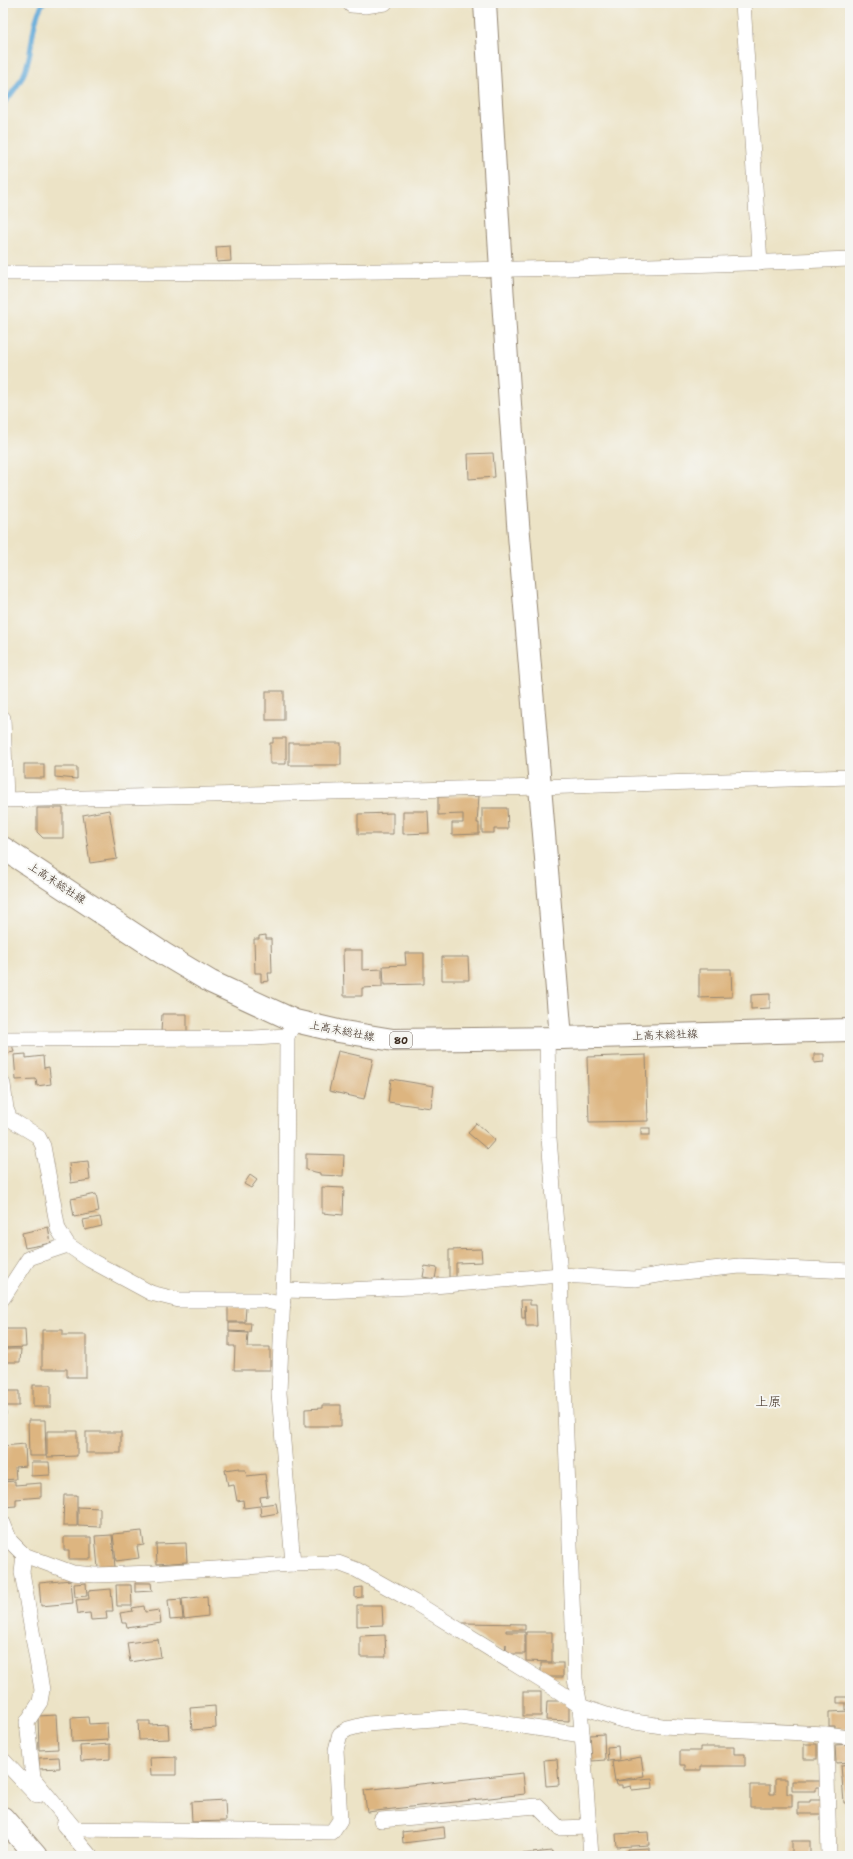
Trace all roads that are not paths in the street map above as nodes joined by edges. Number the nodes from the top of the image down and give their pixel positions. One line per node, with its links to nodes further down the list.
1 (350, 3): 2 (street)
2 (385, 3)
3 (485, 3): 7 (street)
4 (743, 3): 6 (street)
5 (850, 260): 6 (street)
6 (760, 263): 7 (street)
7 (500, 270): 8 (street); 11 (street)
8 (3, 273)
9 (3, 718): 12 (street)
10 (850, 777): 11 (street)
11 (540, 787): 12 (street); 16 (street)
12 (4, 800)
13 (3, 848): 14 (street, 上高末総社線 / 80)
14 (291, 1029): 16 (street, 上高末総社線 / 80); 17 (street); 22 (street)
15 (850, 1030): 16 (street, 上高末総社線 / 80)
16 (554, 1038): 21 (street)
17 (3, 1039)
18 (3, 1084): 19 (street)
19 (68, 1245): 23 (street); 24 (street)
20 (850, 1271): 21 (street)
21 (560, 1275): 22 (street); 28 (street)
22 (283, 1290): 24 (street)
23 (3, 1298)
24 (283, 1305): 27 (street)
25 (3, 1522): 26 (street)
26 (24, 1555): 27 (street); 30 (street)
27 (292, 1564): 28 (street)
28 (580, 1706): 29 (street); 30 (street)
29 (826, 1734): 31 (street); 39 (street)
30 (582, 1735): 35 (street)
31 (850, 1737)
32 (3, 1760): 37 (street)
33 (3, 1818): 36 (street)
34 (381, 1820): 35 (street)
35 (589, 1827): 38 (street)
36 (36, 1856)
37 (90, 1856)
38 (591, 1856)
39 (830, 1856)

